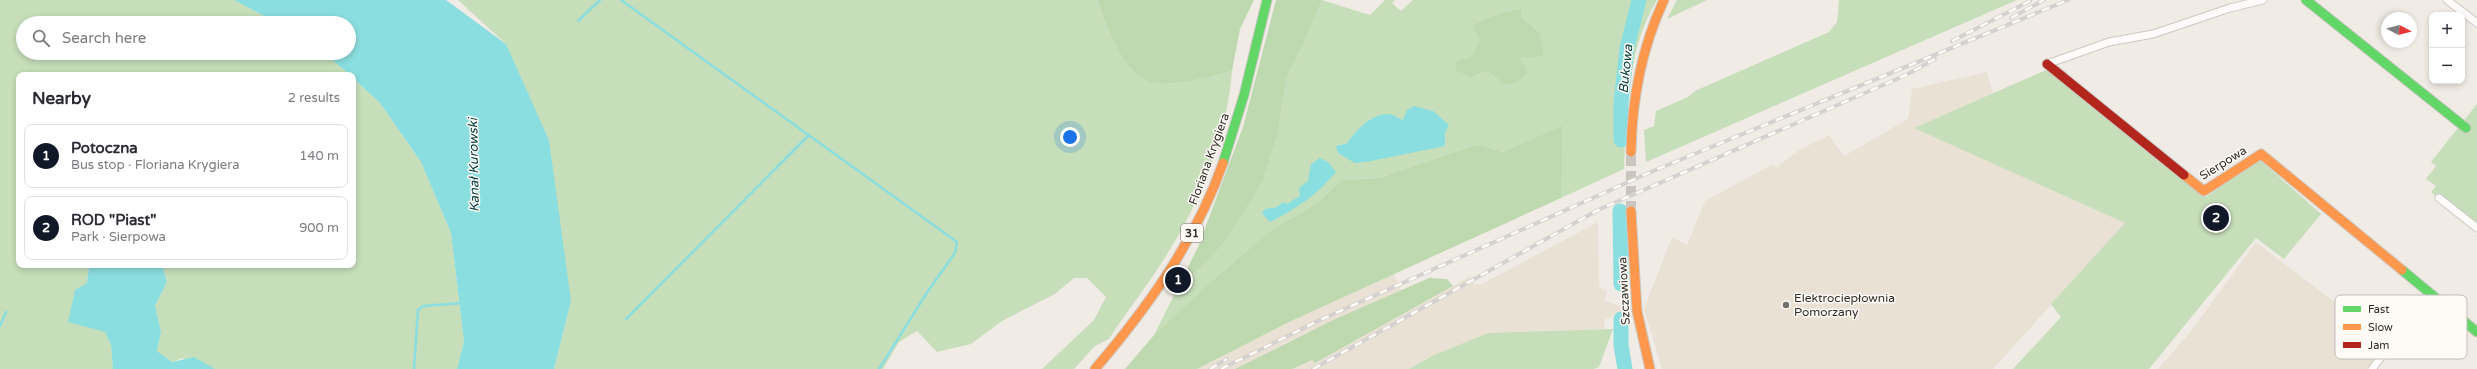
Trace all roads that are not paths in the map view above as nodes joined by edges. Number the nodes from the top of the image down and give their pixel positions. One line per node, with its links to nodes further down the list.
1 (1267, 0): 18 (street, Floriana Krygiera / 31)
2 (1664, 0): 9 (street)
3 (2264, 0): 7 (street)
4 (2306, 0): 8 (street)
5 (2448, 0): 6 (street)
6 (2477, 23)
7 (2047, 64): 13 (street, Sierpowa)
8 (2466, 128)
9 (1631, 152)
10 (2439, 198): 12 (street)
11 (1631, 211): 19 (street, Szczawiowa)
12 (2477, 228)
13 (2429, 293): 14 (street, Sierpowa)
14 (2431, 295)
15 (2467, 324): 16 (street, Sierpowa)
16 (2477, 332)
17 (2380, 359): 20 (street)
18 (1095, 369)
19 (1650, 369)
20 (2372, 369)

